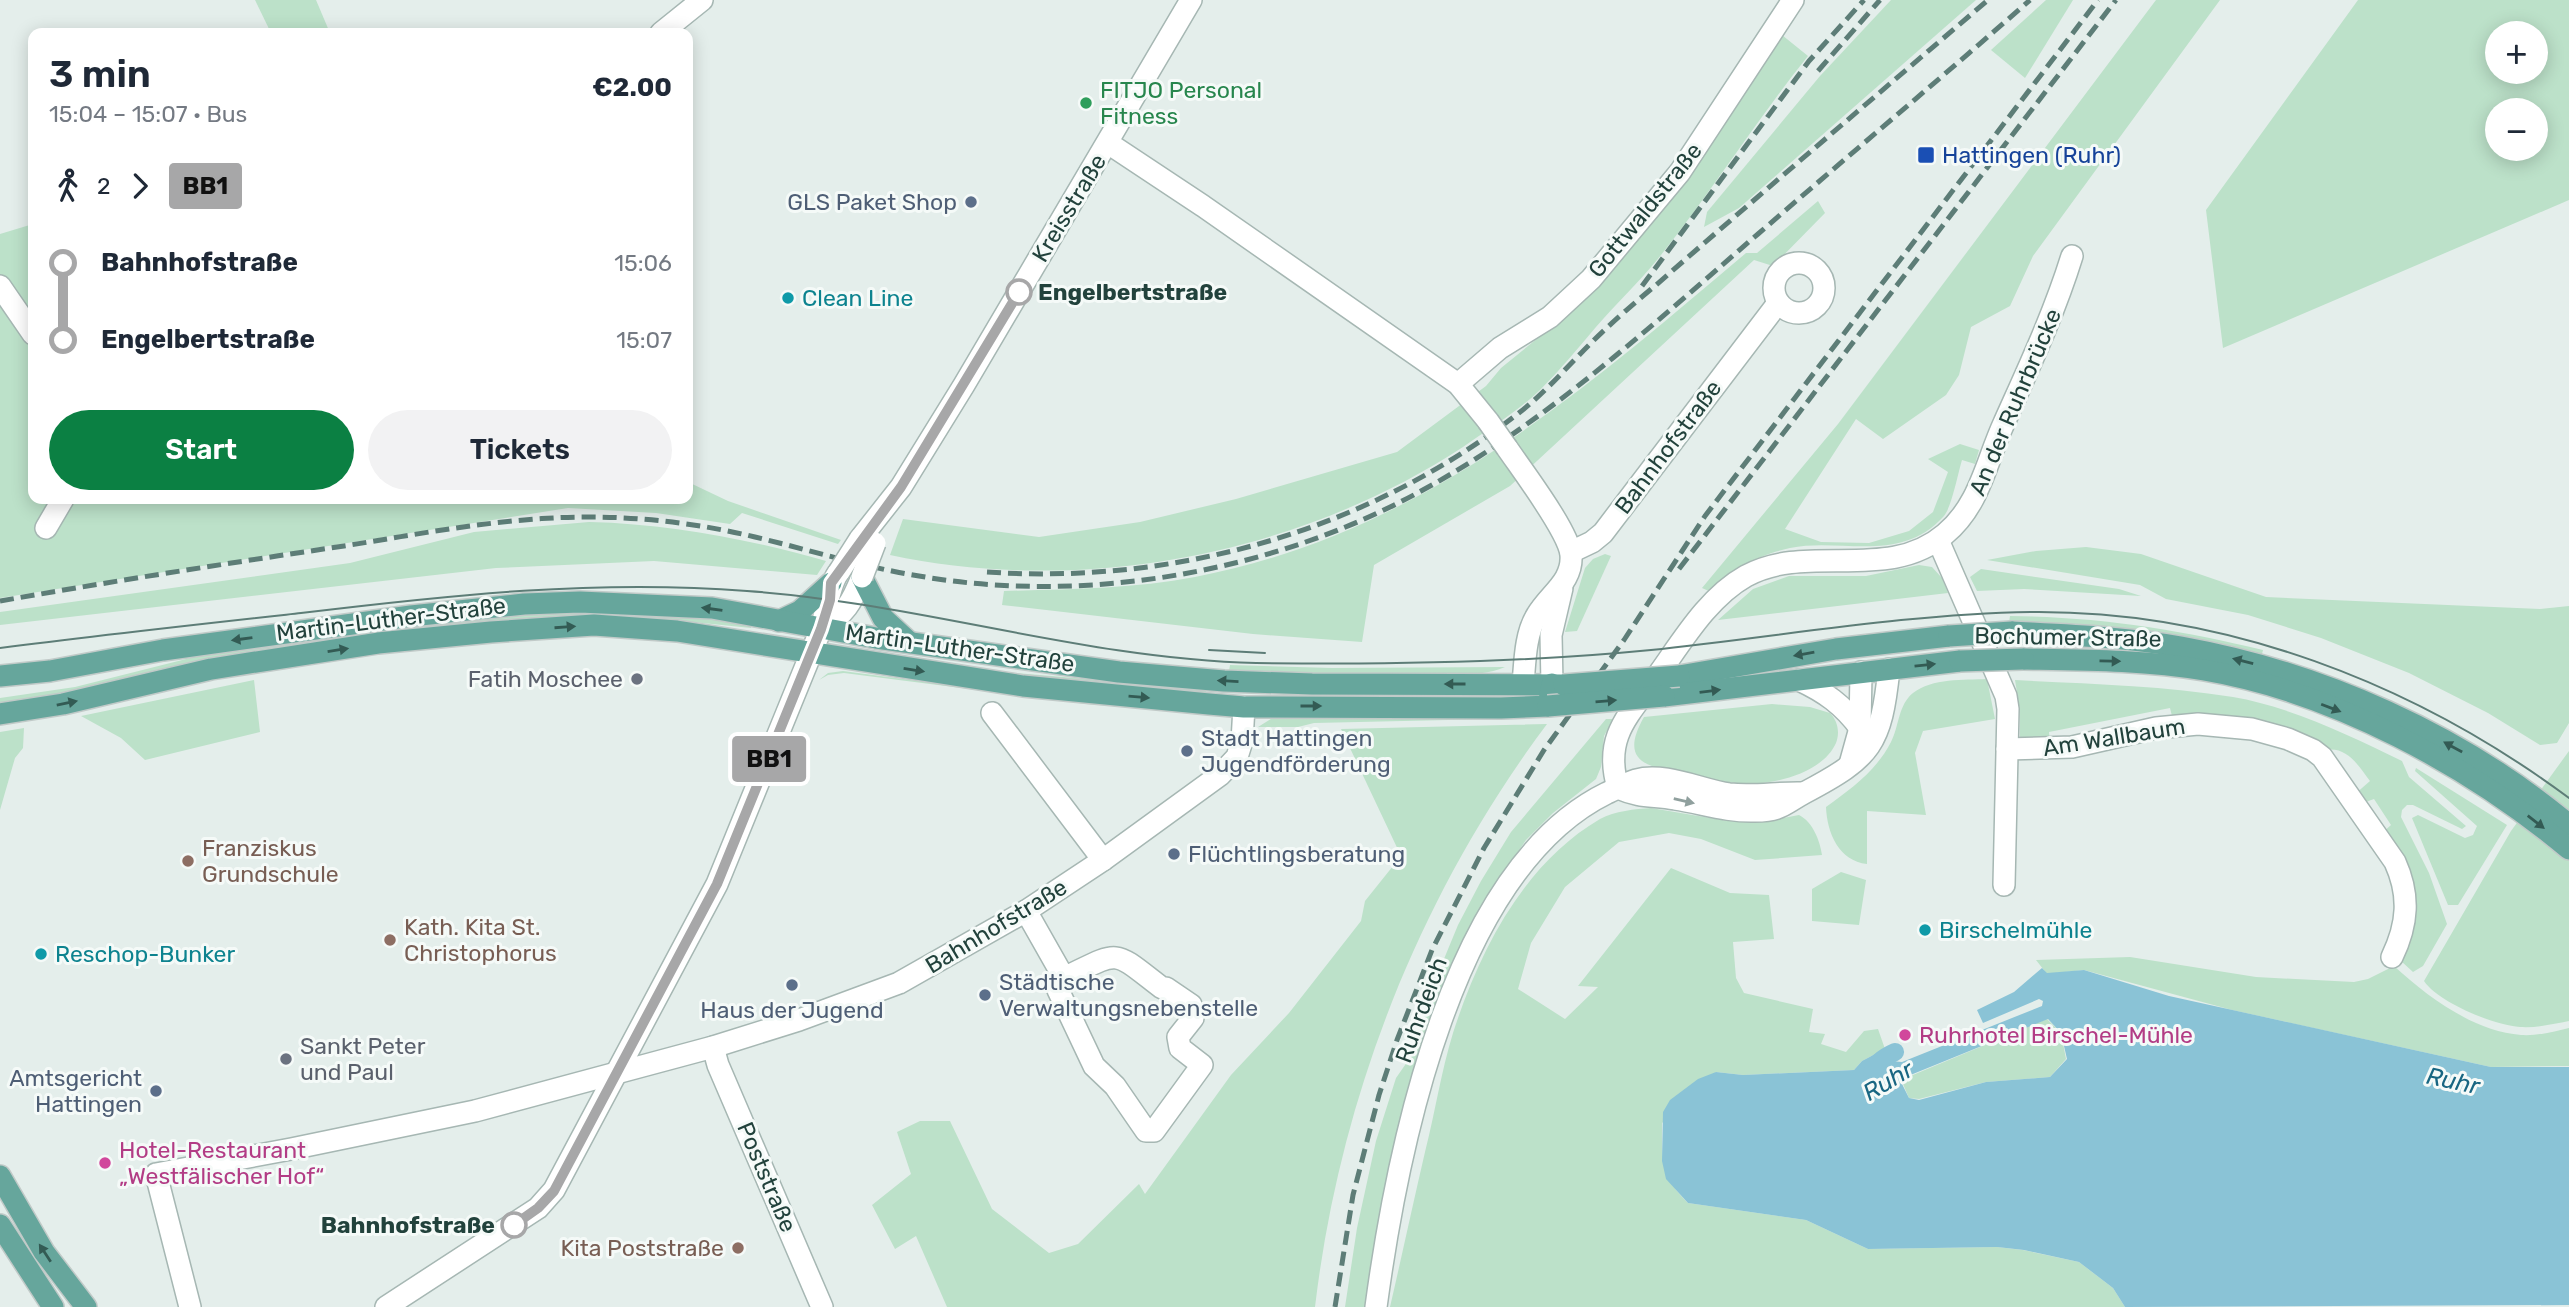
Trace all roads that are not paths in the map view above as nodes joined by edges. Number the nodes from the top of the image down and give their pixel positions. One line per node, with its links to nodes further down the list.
1 (702, 0): 4 (street)
2 (1191, 0): 5 (street, Kreisstraße)
3 (1793, 0): 10 (street, Gottwaldstraße)
4 (667, 28)
5 (1108, 143): 10 (street); 14 (street, Kreisstraße)
6 (2073, 256): 13 (street, An der Ruhrbrücke)
7 (0, 286): 9 (street)
8 (1778, 303): 15 (street, Bahnhofstraße)
9 (28, 327)
10 (1458, 384): 15 (street, bridge)
11 (60, 504): 12 (street)
12 (46, 528)
13 (1937, 540): 40 (street, Am Wallbaum); 42 (street, An der Ruhrbrücke)
14 (868, 541): 16 (street, Kreisstraße, bridge); 17 (street, Kreisstraße, bridge)
15 (1571, 552): 18 (street)
16 (835, 577): 19 (main road); 20 (street, Kreisstraße)
17 (862, 577): 20 (street, Kreisstraße); 21 (main road)
18 (1562, 586): 32 (street); 33 (street)
19 (779, 621): 20 (main road, Martin-Luther-Straße); 28 (main road, Martin-Luther-Straße, one-way to 28)
20 (821, 629): 21 (main road, Martin-Luther-Straße); 24 (street, Kreisstraße); 25 (main road)
21 (909, 642): 32 (main road, Martin-Luther-Straße, one-way to 21)
22 (1886, 643): 23 (main road, Bochumer Straße); 27 (main road, Ruhrdeich); 43 (main road, Bochumer Straße, one-way to 22, bridge)
23 (1859, 647): 29 (main road); 33 (main road, Bochumer Straße, one-way to 33, bridge)
24 (811, 653): 25 (main road, Martin-Luther-Straße); 38 (main road, Martin-Luther-Straße, one-way to 24); 52 (street, Kreisstraße)
25 (847, 659): 34 (main road, Martin-Luther-Straße, one-way to 34)
26 (0, 660): 28 (main road, Martin-Luther-Straße)
27 (1889, 669): 29 (main road, Bochumer Straße); 41 (street, Ruhrdeich); 43 (main road, Bochumer Straße, one-way to 43, bridge)
28 (50, 671): 30 (main road, Martin-Luther-Straße)
29 (1861, 672): 31 (main road, Bochumer Straße); 39 (street)
30 (0, 676)
31 (1799, 680): 35 (main road, Bochumer Straße, one-way to 31, bridge); 39 (street)
32 (1523, 684): 33 (main road, Martin-Luther-Straße); 36 (main road)
33 (1558, 684): 35 (main road)
34 (1244, 706): 36 (main road, Martin-Luther-Straße, one-way to 36); 46 (street, Bahnhofstraße)
35 (1548, 706): 36 (main road, Bochumer Straße)
36 (1521, 707)
37 (992, 713): 46 (street)
38 (0, 714)
39 (1860, 728): 41 (street)
40 (2007, 749): 47 (street, Am Wallbaum); 49 (street, Am Wallbaum)
41 (1850, 764): 42 (street, Ruhrdeich)
42 (1618, 788): 60 (street, Ruhrdeich)
43 (2506, 790): 44 (main road, Bochumer Straße); 45 (main road, Bochumer Straße, one-way to 45)
44 (2569, 825)
45 (2569, 849)
46 (1103, 860): 48 (street, Bahnhofstraße)
47 (2004, 885)
48 (1026, 911): 50 (street); 51 (street, Bahnhofstraße)
49 (2392, 957)
50 (1064, 978): 50 (street)
51 (713, 1047): 52 (street, Bahnhofstraße); 59 (street, Poststraße)
52 (616, 1071): 57 (street, Bahnhofstraße); 58 (street, Kreisstraße)
53 (0, 1177): 56 (main road, one-way to 53)
54 (0, 1225): 55 (main road)
55 (53, 1307)
56 (86, 1307)
57 (190, 1307)
58 (386, 1307)
59 (822, 1307)
60 (1377, 1307)

